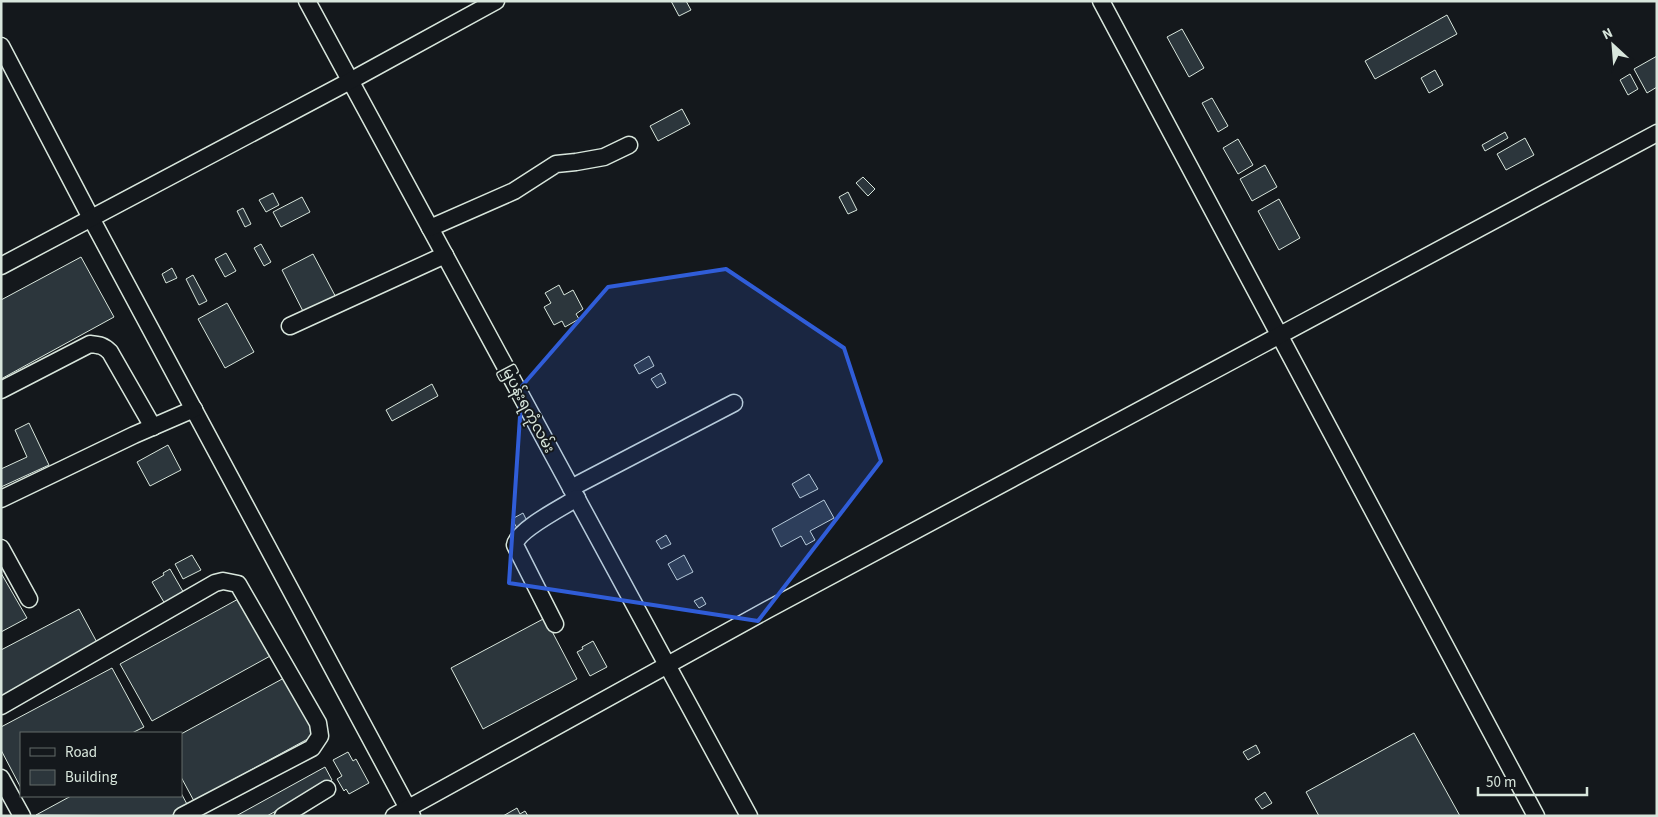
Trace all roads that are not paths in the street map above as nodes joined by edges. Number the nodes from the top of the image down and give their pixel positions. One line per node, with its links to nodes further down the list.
1 (307, 1): 5 (street, မြပန်းရကုံလမ်း)
2 (496, 1): 5 (street)
3 (1100, 1): 13 (street)
4 (1, 46): 8 (street)
5 (350, 81): 8 (street); 9 (street, မြပန်းရကုံလမ်း)
6 (1657, 133): 13 (street)
7 (629, 145): 9 (street)
8 (91, 218): 11 (street); 16 (street)
9 (430, 228): 10 (street, မြပန်းရကုံလမ်း)
10 (444, 255): 12 (street); 18 (street, မြပန်းရကုံလမ်း)
11 (1, 266)
12 (290, 326)
13 (1280, 336): 23 (street); 33 (street)
14 (1, 390): 17 (street)
15 (734, 403): 18 (street)
16 (194, 409): 17 (street); 28 (street)
17 (153, 427): 19 (street)
18 (574, 493): 22 (street); 23 (street, မြပန်းရကုံလမ်း)
19 (1, 499)
20 (1, 548): 21 (street)
21 (29, 599)
22 (555, 624)
23 (667, 665): 28 (street); 32 (street, မြပန်းရကုံလမ်း)
24 (1, 706): 27 (street)
25 (1, 778): 29 (street)
26 (327, 789): 31 (street)
27 (204, 811): 30 (street)
28 (404, 813)
29 (22, 816)
30 (182, 816)
31 (283, 816)
32 (749, 816)
33 (1536, 816)

